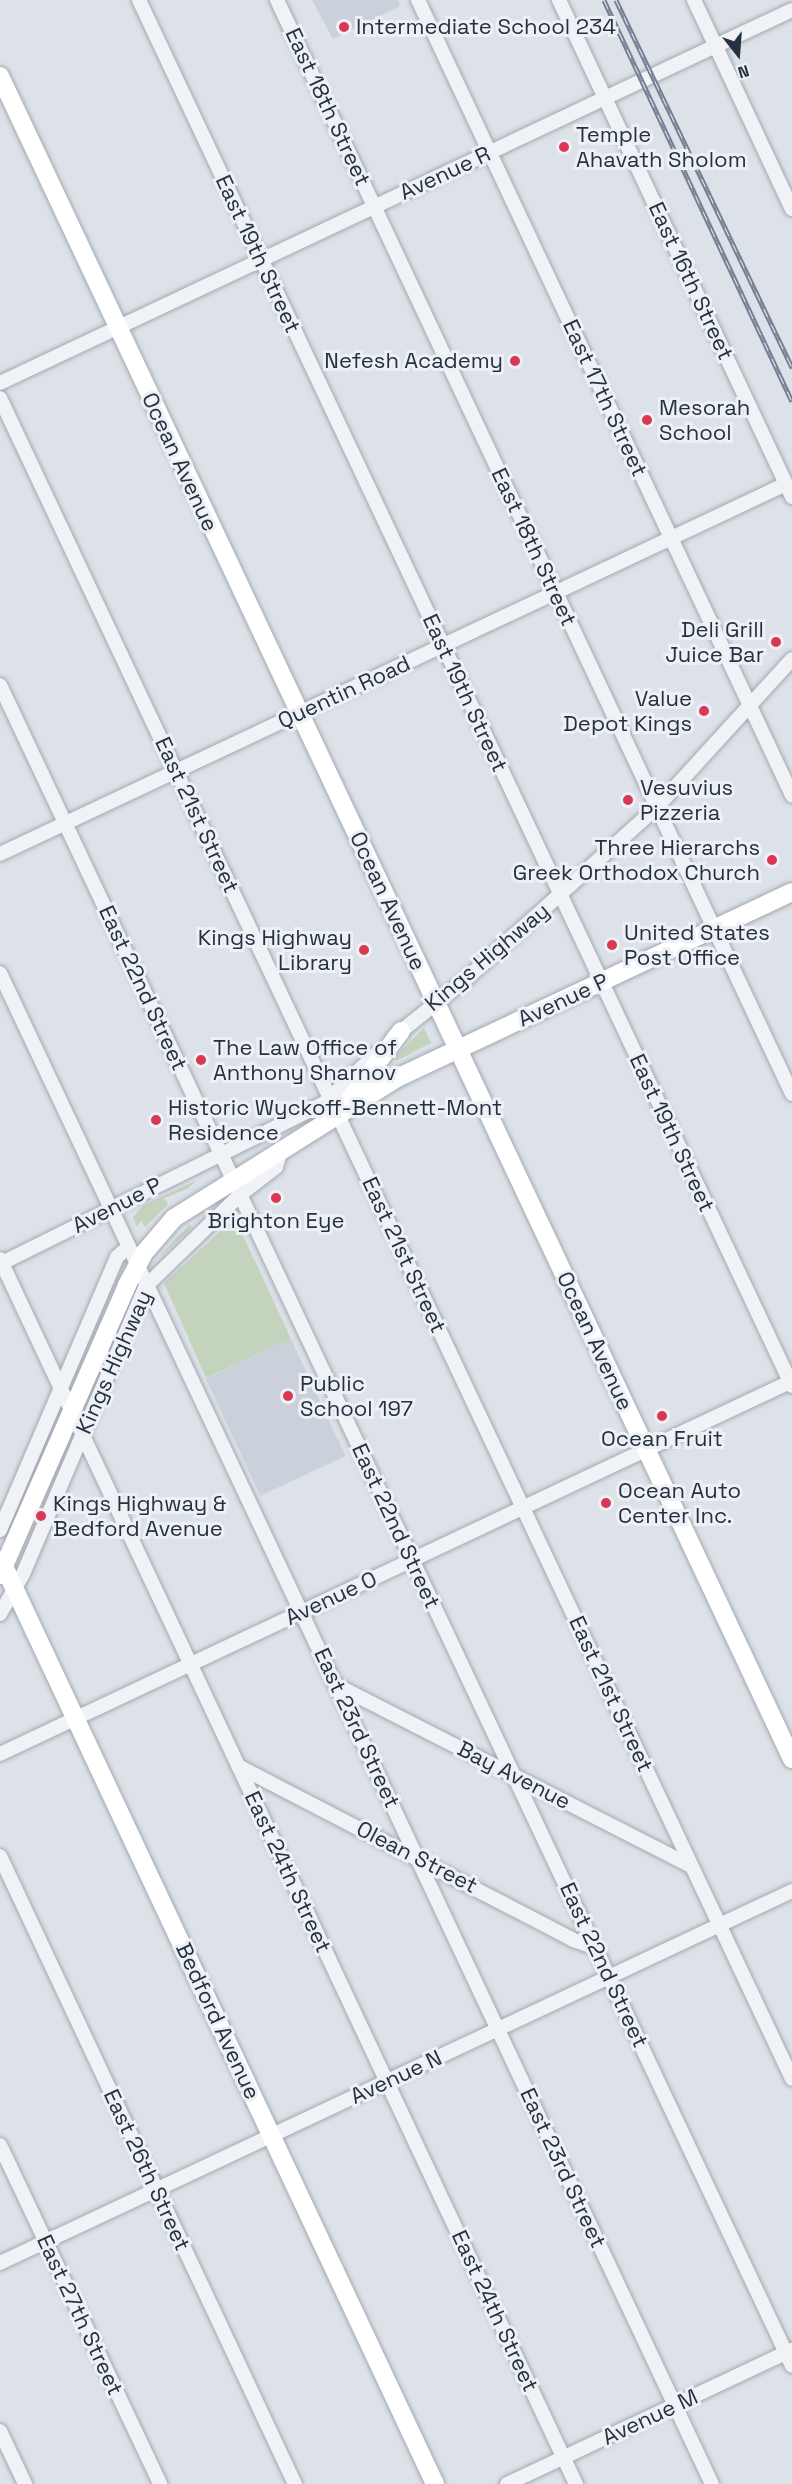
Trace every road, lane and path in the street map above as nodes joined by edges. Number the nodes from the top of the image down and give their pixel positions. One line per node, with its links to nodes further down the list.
1 (139, 0): 13 (street, East 19th Street)
2 (277, 0): 11 (street, East 18th Street)
3 (418, 0): 10 (street, East 17th Street)
4 (559, 0): 9 (street, East 16th Street)
5 (694, 0): 7 (street)
6 (792, 10): 7 (street, Avenue R)
7 (715, 46): 9 (street, Avenue R); 12 (street)
8 (0, 76): 14 (main road, Ocean Avenue)
9 (604, 98): 10 (street, Avenue R); 17 (street, East 16th Street)
10 (489, 152): 11 (street, Avenue R); 19 (street, East 17th Street)
11 (374, 206): 13 (street, Avenue R); 20 (street, East 18th Street)
12 (792, 209)
13 (261, 260): 14 (street, Avenue R); 21 (street, East 19th Street)
14 (117, 328): 15 (street, Avenue R); 25 (main road, Ocean Avenue)
15 (0, 383)
16 (0, 398): 26 (street, East 21st Street)
17 (786, 484): 18 (street, East 16th Street); 19 (street, Quentin Road)
18 (792, 497)
19 (671, 538): 20 (street, Quentin Road); 24 (street, East 17th Street)
20 (556, 592): 21 (street, Quentin Road); 28 (street, East 18th Street)
21 (443, 645): 25 (street, Quentin Road); 32 (street, East 19th Street)
22 (792, 659): 24 (street, Kings Highway)
23 (0, 685): 29 (street, East 22nd Street)
24 (750, 706): 27 (street, East 17th Street); 28 (street, Kings Highway)
25 (300, 713): 26 (street, Quentin Road); 36 (main road, Ocean Avenue)
26 (176, 771): 29 (street, Quentin Road); 40 (street, East 21st Street)
27 (792, 795)
28 (657, 807): 32 (street, Kings Highway); 33 (street, East 18th Street)
29 (65, 823): 30 (street, Quentin Road); 42 (street, East 22nd Street)
30 (0, 854)
31 (792, 892): 33 (main road, Avenue P)
32 (561, 895): 35 (street, East 19th Street); 36 (street, Kings Highway)
33 (714, 929): 35 (main road, Avenue P); 39 (street, East 18th Street)
34 (0, 973): 44 (street, East 23rd Street)
35 (601, 982): 38 (main road, Avenue P); 49 (street, East 19th Street)
36 (436, 1002): 37 (street, Kings Highway); 38 (main road, Ocean Avenue)
37 (401, 1031): 40 (street, Kings Highway); 41 (main road)
38 (458, 1050): 41 (main road, Avenue P); 53 (main road, Ocean Avenue)
39 (792, 1094)
40 (330, 1097): 41 (street, East 21st Street); 42 (street, Avenue P)
41 (338, 1116): 43 (main road, Kings Highway); 54 (street, East 21st Street)
42 (220, 1153): 43 (street, East 22nd Street); 44 (street, Avenue P)
43 (237, 1186): 47 (main road, Kings Highway); 48 (street, Kings Highway); 56 (street, East 22nd Street)
44 (110, 1207): 45 (street, East 23rd Street); 46 (street, Avenue P)
45 (128, 1247): 47 (street, East 23rd Street); 50 (street, Kings Highway)
46 (1, 1262): 50 (street, East 24th Street)
47 (137, 1267): 48 (street, East 23rd Street); 51 (main road, Kings Highway)
48 (146, 1286): 52 (street, Kings Highway); 59 (street, East 23rd Street)
49 (791, 1383): 53 (street, Avenue O)
50 (60, 1387): 51 (street, East 24th Street); 55 (street, Kings Highway)
51 (72, 1412): 52 (street, East 24th Street); 57 (main road, Kings Highway)
52 (83, 1434): 58 (street, Kings Highway); 61 (street, East 24th Street)
53 (646, 1449): 54 (street, Avenue O); 65 (main road, Ocean Avenue)
54 (523, 1508): 56 (street, Avenue O); 70 (street, East 21st Street)
55 (0, 1530)
56 (412, 1560): 59 (street, Avenue O); 67 (street, East 22nd Street)
57 (2, 1567): 58 (main road, Bedford Avenue)
58 (14, 1591): 60 (street, Kings Highway); 63 (main road, Bedford Avenue)
59 (301, 1612): 61 (street, Avenue O); 62 (street, East 23rd Street)
60 (0, 1614)
61 (190, 1664): 63 (street, Avenue O); 66 (street, East 24th Street)
62 (336, 1685): 67 (street, Bay Avenue); 69 (street, East 23rd Street)
63 (75, 1718): 64 (street, Avenue O); 78 (main road, Bedford Avenue)
64 (0, 1754)
65 (792, 1759)
66 (238, 1766): 69 (street, Olean Street); 77 (street, East 24th Street)
67 (514, 1776): 70 (street, Bay Avenue); 73 (street, East 22nd Street)
68 (0, 1856): 80 (street, East 26th Street)
69 (417, 1856): 73 (street, Olean Street); 75 (street, East 23rd Street)
70 (692, 1866): 72 (street, East 21st Street)
71 (792, 1891): 72 (street, Avenue N)
72 (719, 1924): 74 (street, Avenue N); 76 (street, East 21st Street)
73 (596, 1948): 74 (street, East 22nd Street)
74 (609, 1976): 75 (street, Avenue N); 83 (street, East 22nd Street)
75 (498, 2029): 77 (street, Avenue N); 85 (street, East 23rd Street)
76 (792, 2079)
77 (387, 2081): 78 (street, Avenue N); 87 (street, East 24th Street)
78 (272, 2135): 80 (street, Avenue N); 91 (main road, Bedford Avenue)
79 (0, 2145): 81 (street, East 27th Street)
80 (156, 2189): 81 (street, Avenue N); 90 (street, East 26th Street)
81 (45, 2241): 82 (street, Avenue N); 89 (street, East 27th Street)
82 (0, 2263)
83 (789, 2351): 84 (street, East 22nd Street); 85 (street, Avenue M)
84 (792, 2366)
85 (674, 2405): 87 (street, Avenue M); 94 (street, East 23rd Street)
86 (0, 2431): 88 (street)
87 (563, 2457): 92 (street, Avenue M); 93 (street, East 24th Street)
88 (25, 2484)
89 (160, 2484)
90 (295, 2484)
91 (435, 2484)
92 (507, 2484)
93 (576, 2484)
94 (712, 2484)

